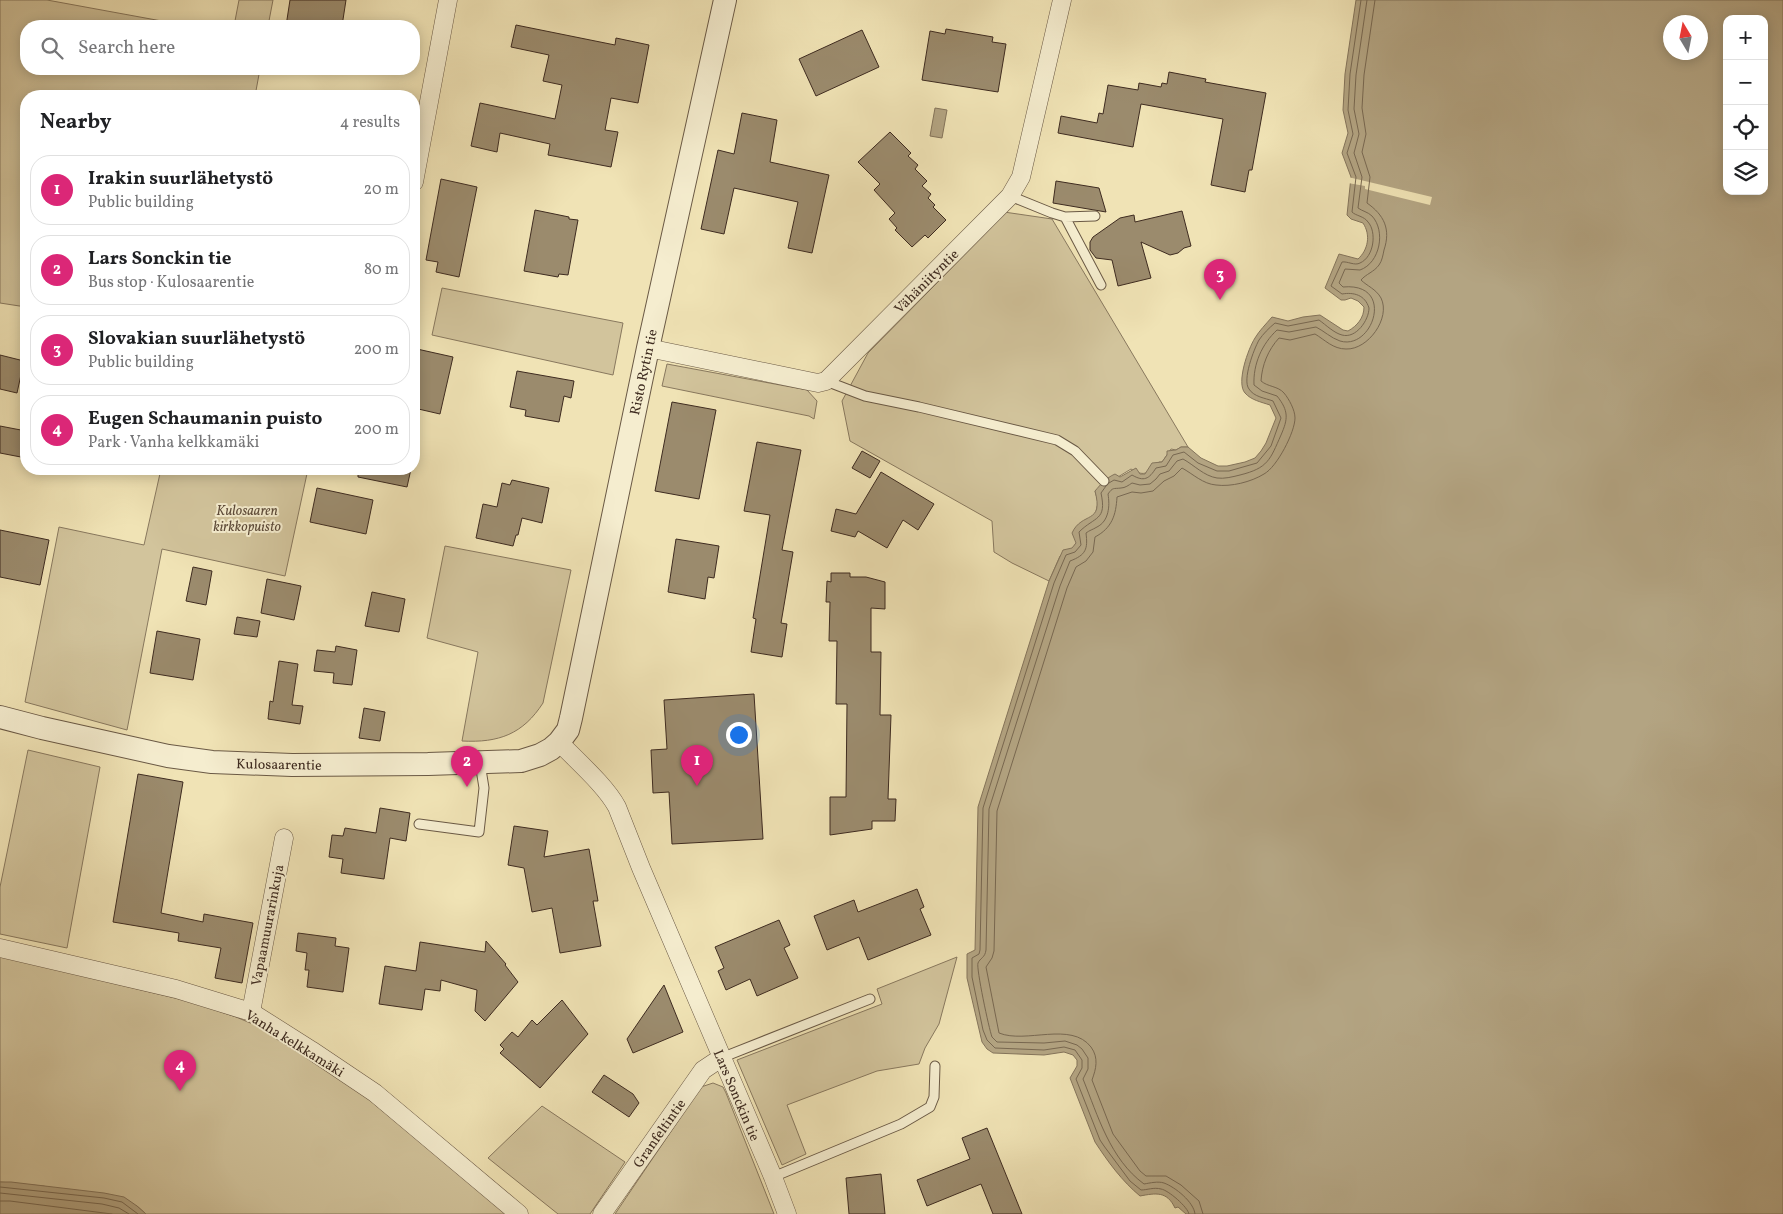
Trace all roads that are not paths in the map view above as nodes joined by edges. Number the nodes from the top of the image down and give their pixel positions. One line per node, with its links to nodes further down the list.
1 (448, 0): 4 (street)
2 (725, 0): 9 (street, Risto Rytin tie)
3 (1062, 0): 5 (street, Vähäniityntie)
4 (420, 150)
5 (1010, 196): 7 (lane); 10 (street, Vähäniityntie)
6 (1095, 216): 7 (lane)
7 (1065, 217): 8 (lane)
8 (1101, 285)
9 (648, 348): 10 (street); 13 (street, Risto Rytin tie)
10 (826, 381): 11 (lane)
11 (1104, 481)
12 (0, 717): 14 (street, Kulosaarentie)
13 (559, 742): 14 (street, Kulosaarentie); 20 (street, Lars Sonckin tie)
14 (480, 762): 15 (lane)
15 (419, 824)
16 (284, 838): 19 (street, Vapaamuurarinkuja)
17 (0, 948): 19 (street, Vanha kelkkamäki)
18 (870, 1000): 20 (lane)
19 (251, 1012): 23 (street, Vanha kelkkamäki)
20 (722, 1058): 22 (street, Lars Sonckin tie); 24 (street, Granfeltintie)
21 (935, 1066): 22 (lane)
22 (773, 1177): 25 (street, Lars Sonckin tie)
23 (519, 1214)
24 (602, 1214)
25 (787, 1214)

